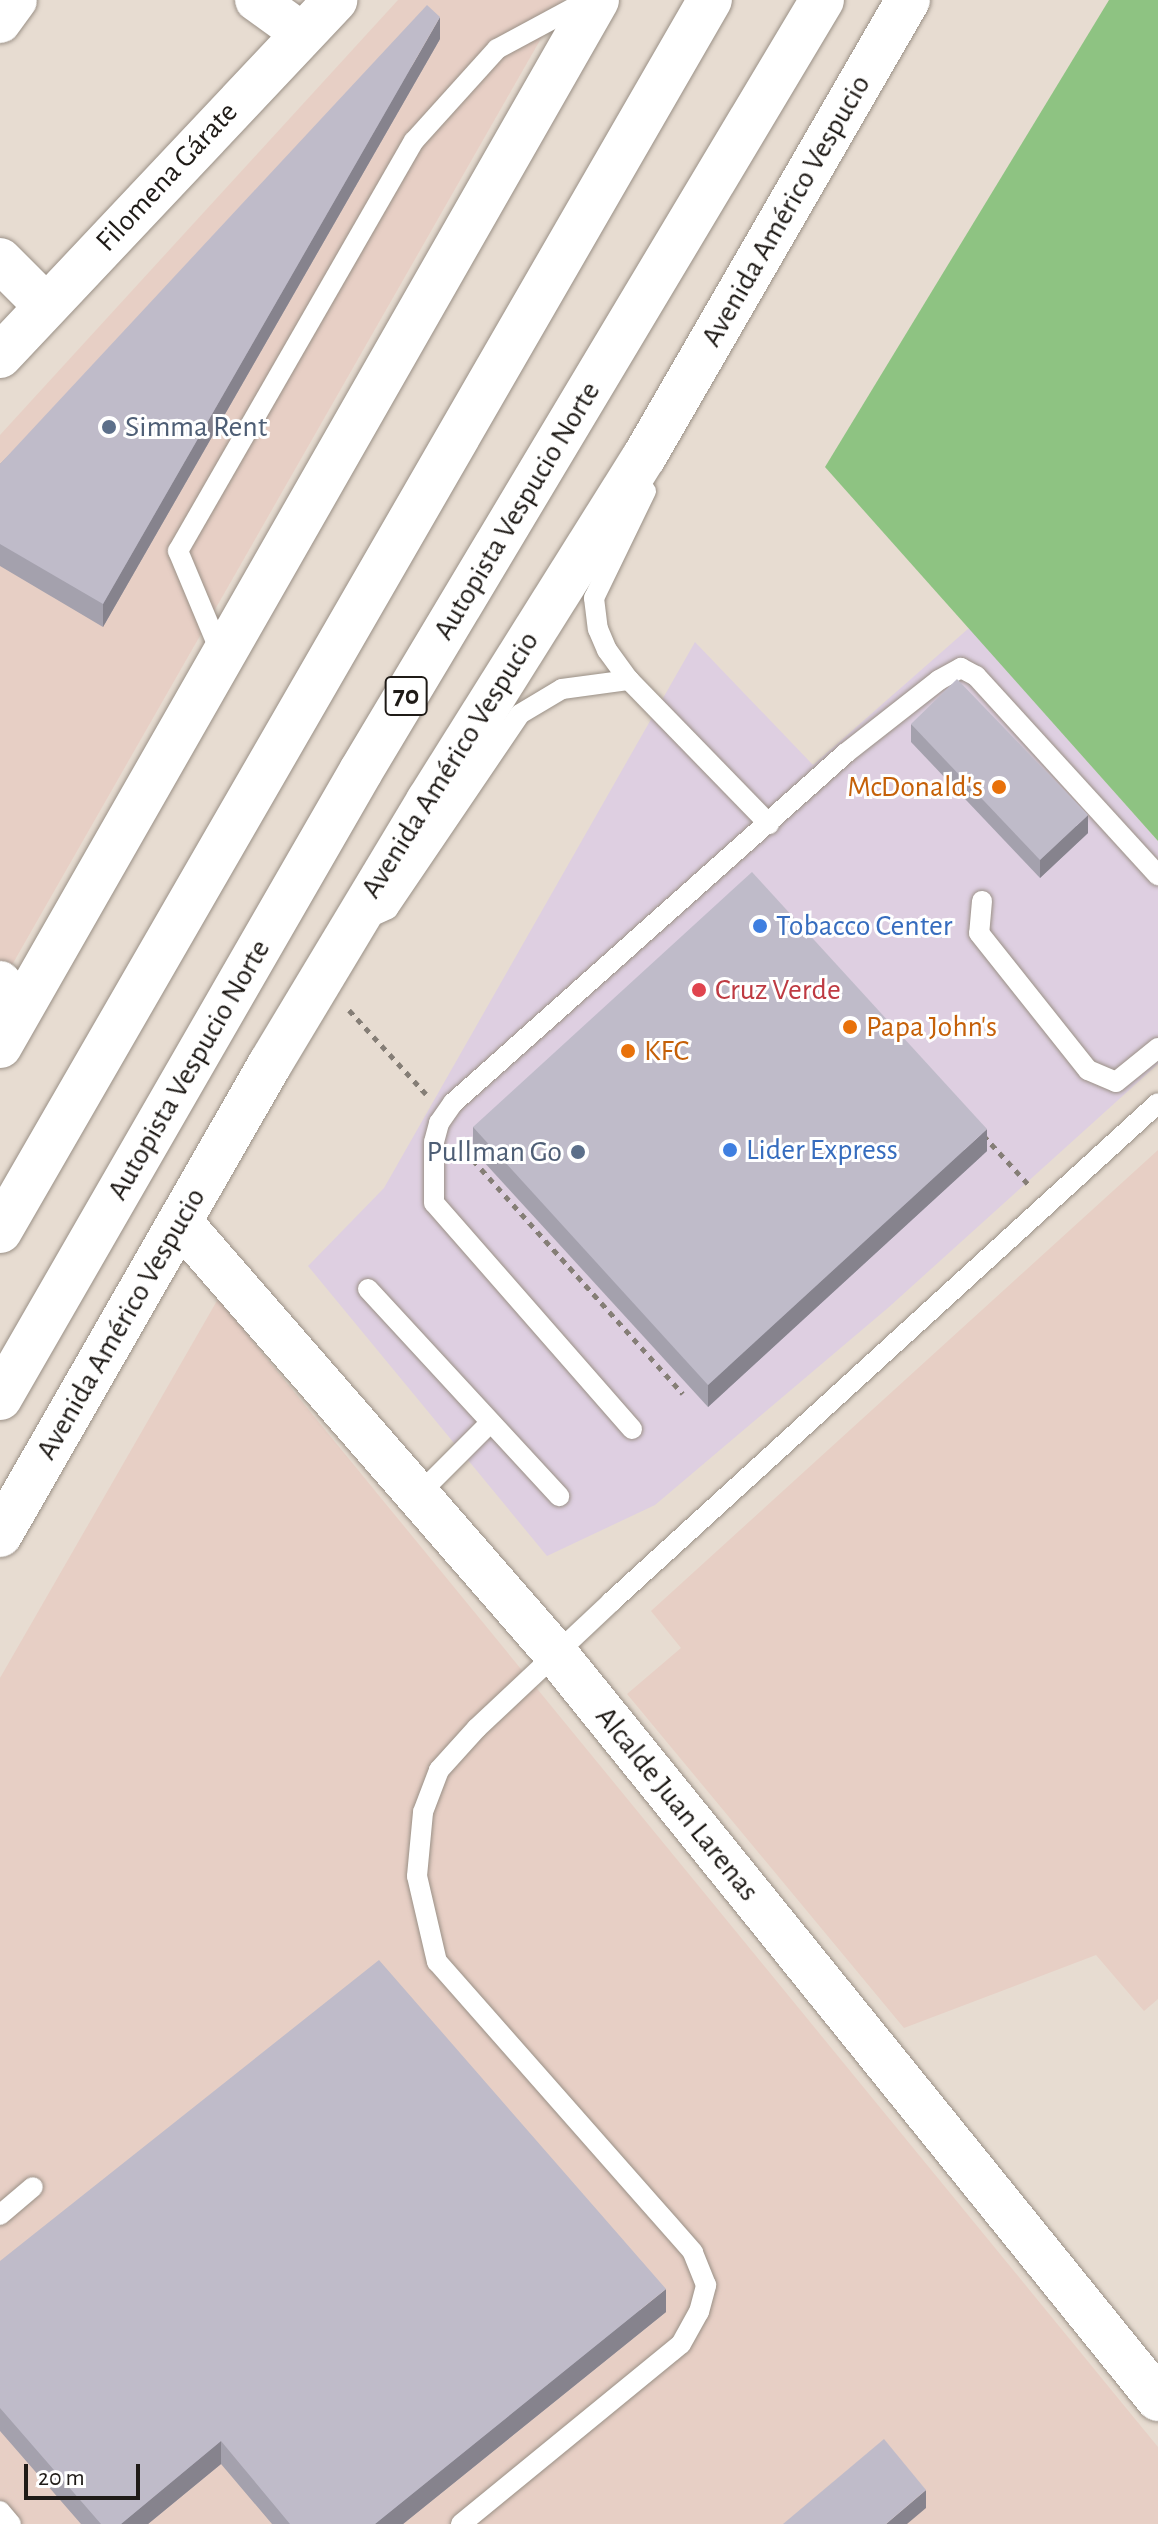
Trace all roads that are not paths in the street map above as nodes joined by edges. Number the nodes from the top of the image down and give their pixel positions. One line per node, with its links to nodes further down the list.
1 (16, 0): 9 (street)
2 (256, 0): 10 (street)
3 (335, 0): 10 (main road, Filomena Gárate)
4 (589, 0): 15 (lane)
5 (597, 0): 15 (main road)
6 (710, 0): 26 (main road)
7 (822, 0): 28 (main road, Autopista Vespucio Norte / 70)
8 (908, 0): 13 (main road, Avenida Américo Vespucio)
9 (0, 22)
10 (303, 34): 12 (main road, Filomena Gárate)
11 (0, 260): 12 (main road)
12 (46, 306): 14 (main road, Filomena Gárate)
13 (714, 336): 16 (lane); 20 (main road, Avenida Américo Vespucio)
14 (0, 356)
15 (222, 656): 21 (main road)
16 (629, 680): 17 (lane); 20 (lane)
17 (769, 824): 18 (lane); 30 (lane)
18 (1158, 875)
19 (982, 901): 23 (lane)
20 (353, 924): 25 (main road, Avenida Américo Vespucio)
21 (11, 995): 22 (main road)
22 (0, 1046)
23 (1158, 1048)
24 (1158, 1103): 34 (lane)
25 (180, 1222): 31 (main road, Alcalde Juan Larenas); 33 (main road, Avenida Américo Vespucio)
26 (0, 1231)
27 (368, 1289): 29 (lane)
28 (0, 1398)
29 (489, 1424): 31 (lane); 32 (lane)
30 (632, 1429)
31 (418, 1495): 34 (main road, Alcalde Juan Larenas)
32 (559, 1496)
33 (0, 1535)
34 (556, 1654): 37 (main road, Alcalde Juan Larenas); 40 (lane)
35 (33, 2187): 36 (lane)
36 (0, 2215)
37 (1158, 2399)
38 (0, 2511): 39 (lane)
39 (11, 2524)
40 (461, 2524)

